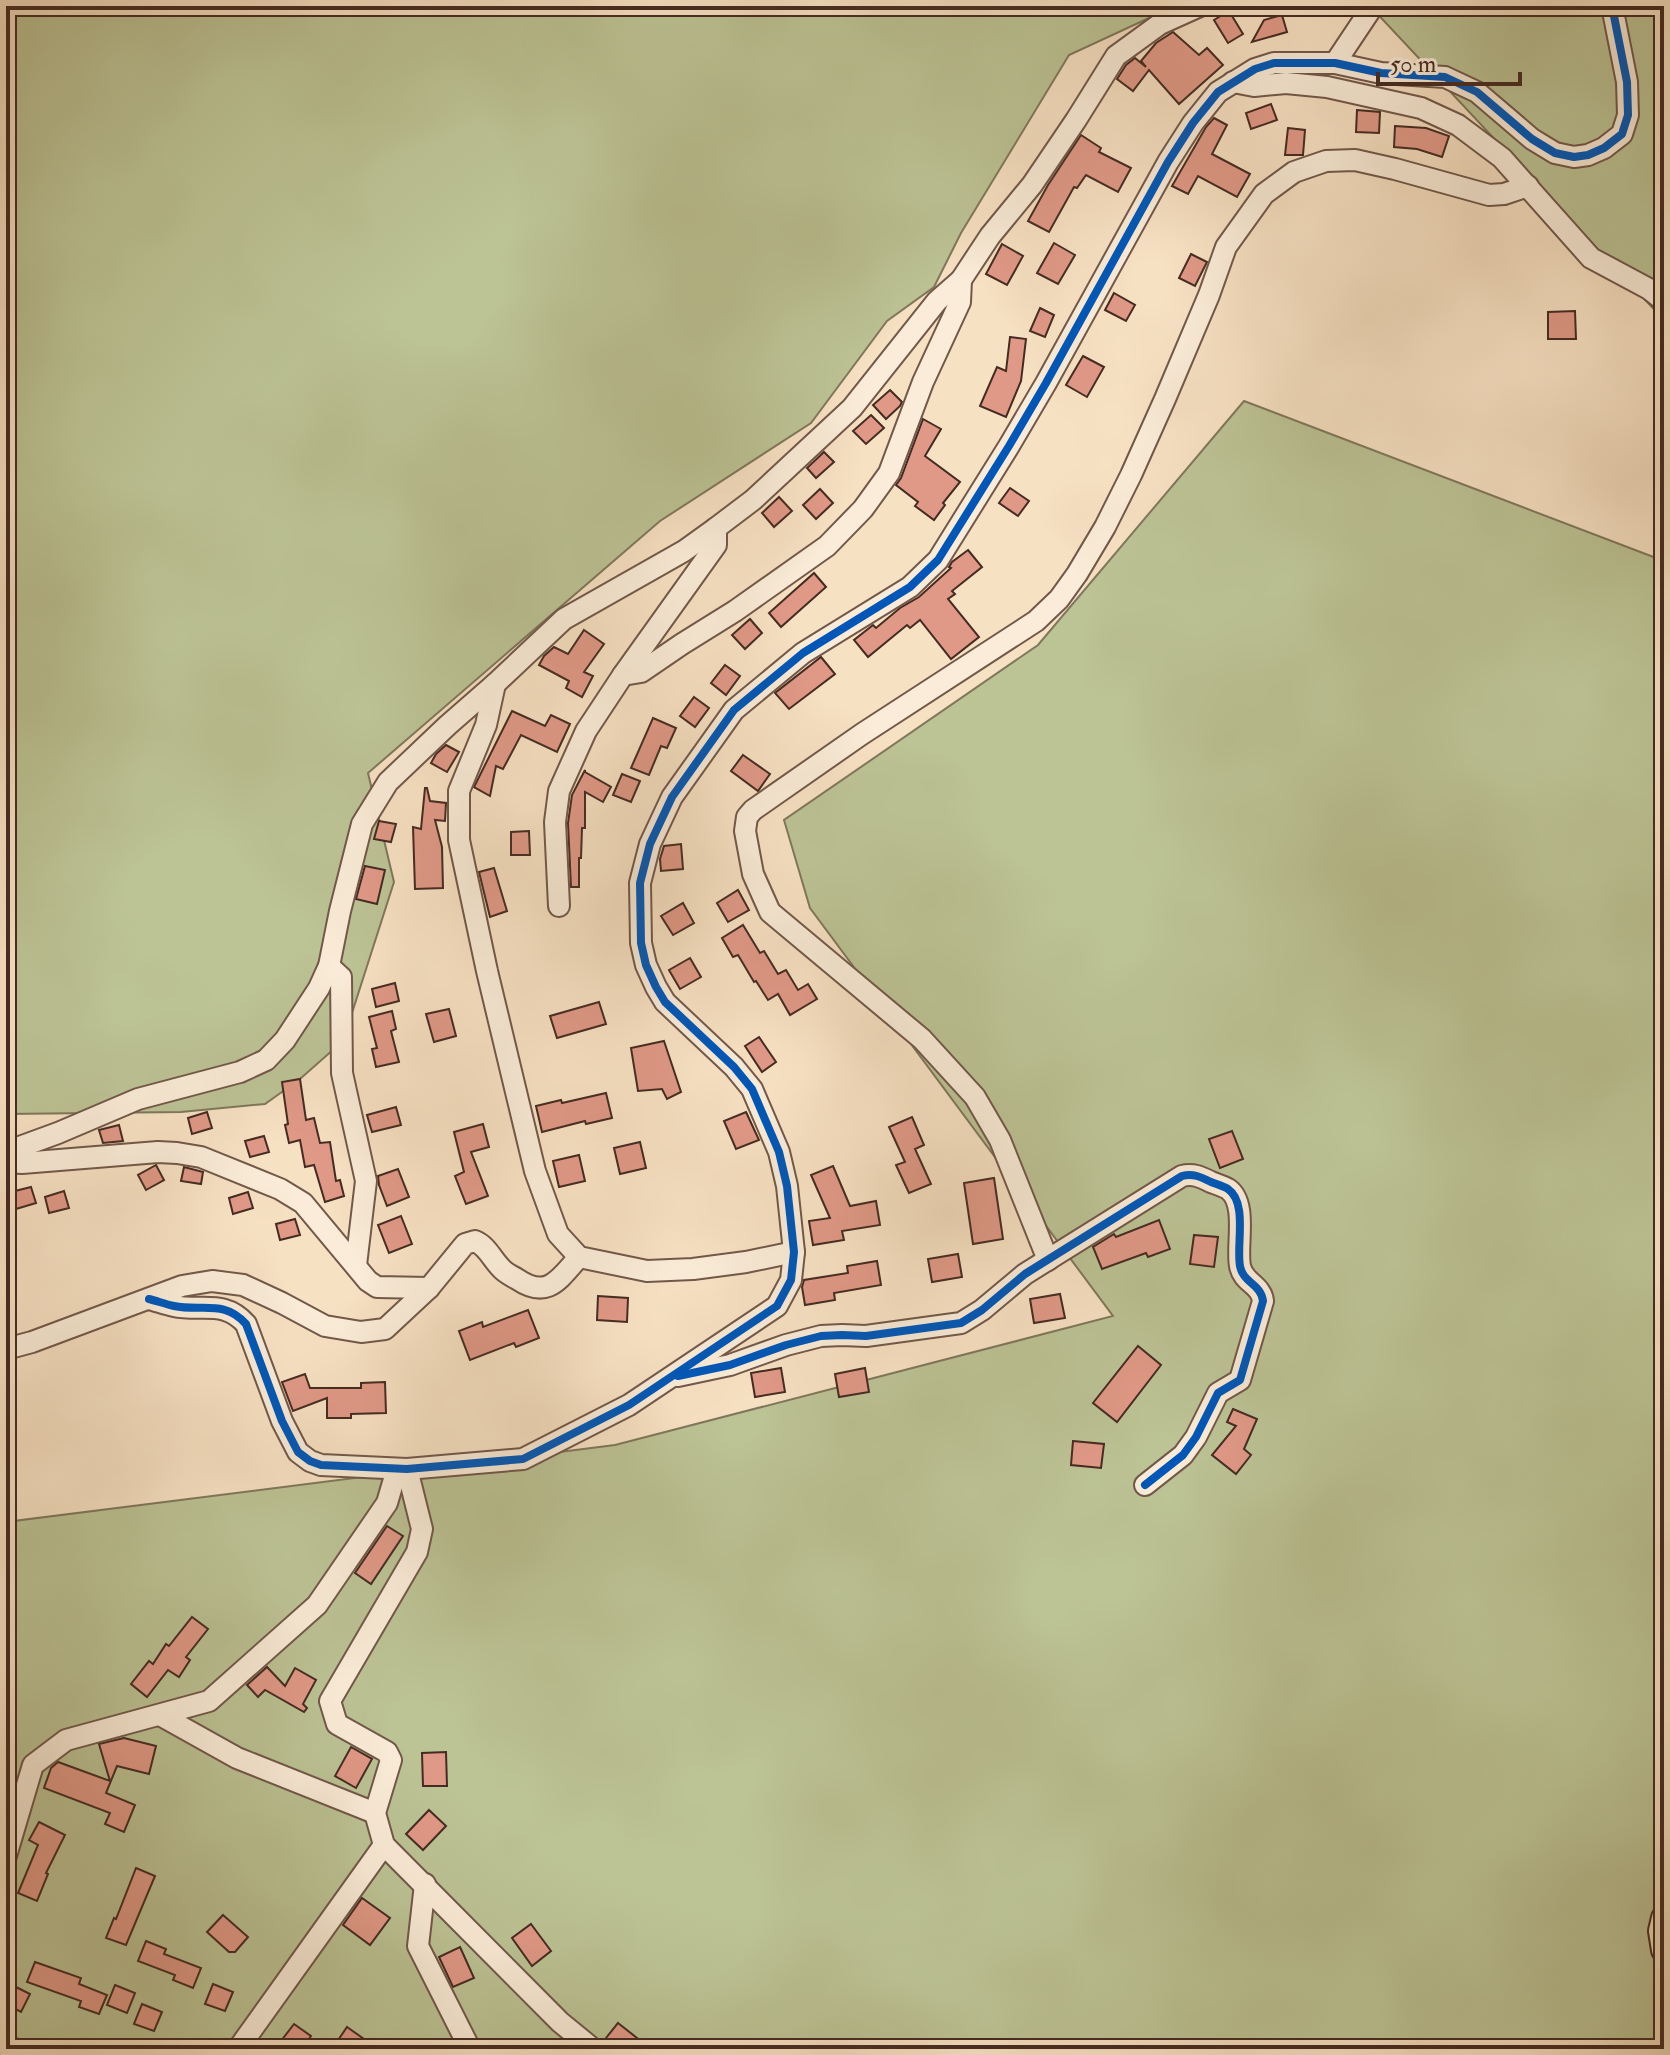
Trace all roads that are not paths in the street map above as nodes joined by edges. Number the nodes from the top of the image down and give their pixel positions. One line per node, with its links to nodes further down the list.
1 (1200, 6): 7 (street)
2 (1373, 6): 4 (street)
3 (1612, 6): 4 (street)
4 (1335, 63): 5 (street)
5 (1233, 82): 6 (street); 16 (street)
6 (1528, 186): 8 (street); 18 (street)
7 (961, 280): 9 (street); 10 (street)
8 (1664, 301)
9 (716, 528): 10 (street); 11 (street)
10 (623, 675): 12 (street)
11 (495, 684): 13 (street); 17 (street)
12 (559, 906)
13 (329, 966): 14 (street); 19 (street)
14 (6, 1152)
15 (6, 1162): 19 (street)
16 (794, 1252): 17 (street); 23 (street)
17 (579, 1257): 20 (street)
18 (1048, 1260): 23 (street); 25 (street)
19 (356, 1265): 20 (street)
20 (429, 1288): 21 (street)
21 (149, 1299): 22 (street); 24 (street)
22 (6, 1349)
23 (671, 1378): 24 (street)
24 (402, 1469): 26 (street); 27 (street)
25 (1145, 1485)
26 (160, 1715): 27 (street); 29 (street)
27 (375, 1813): 28 (street)
28 (384, 1845): 30 (street); 35 (street)
29 (6, 1856)
30 (425, 1884): 36 (street); 37 (street)
31 (1664, 1918): 32 (main road)
32 (1664, 1950)
33 (6, 2045): 34 (street)
34 (14, 2049)
35 (238, 2049)
36 (470, 2049)
37 (593, 2049)

